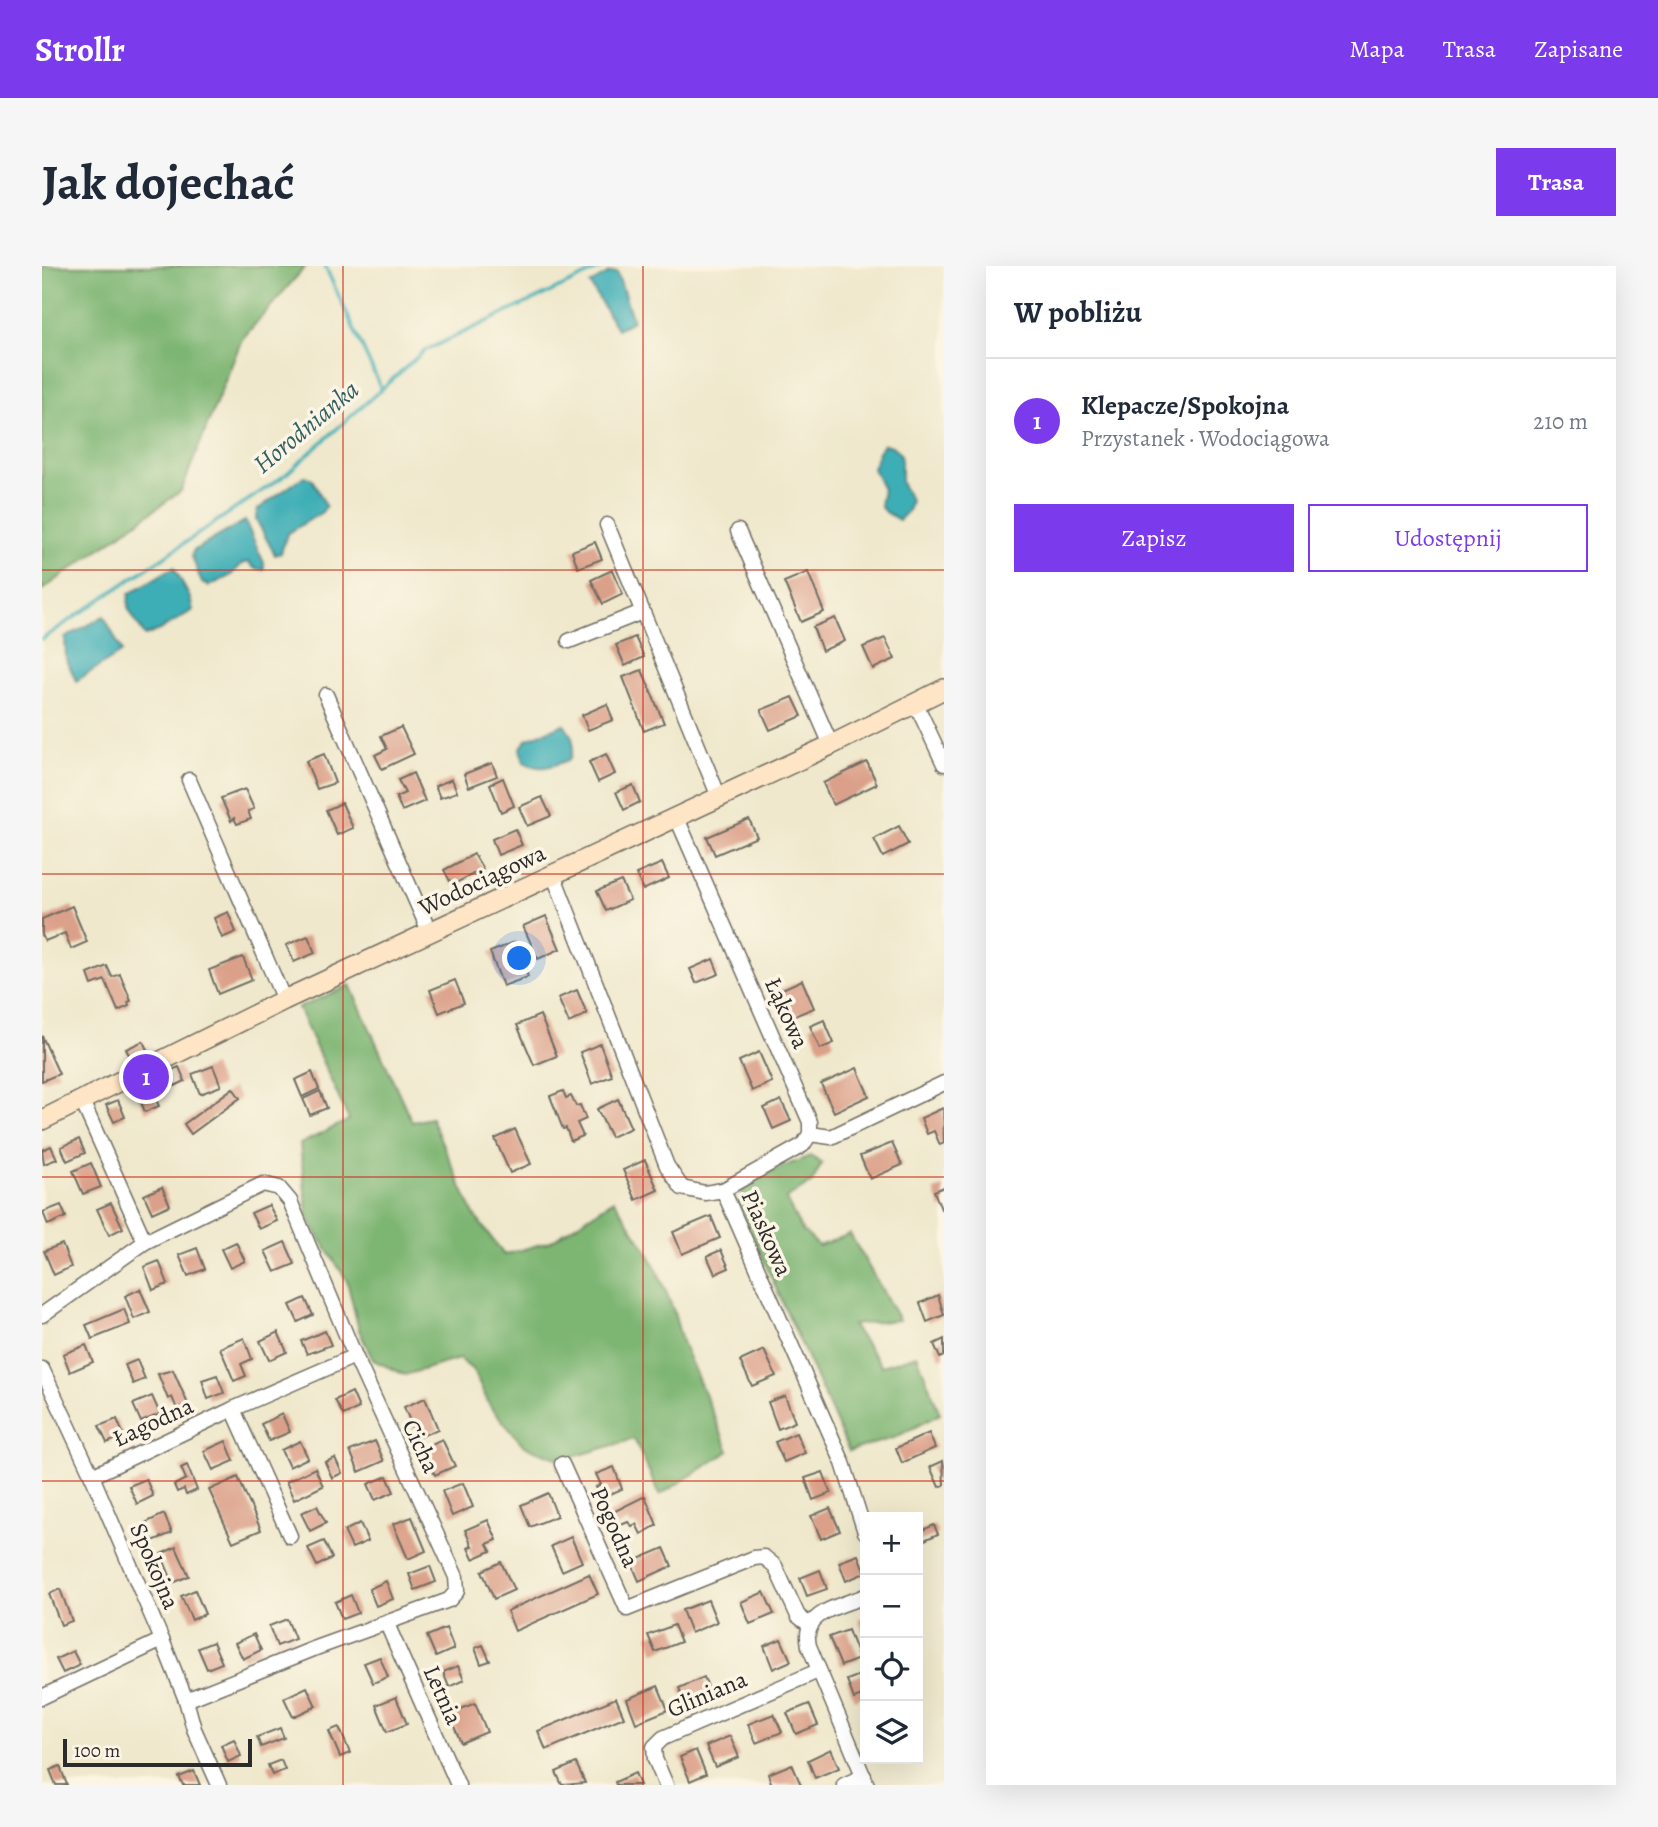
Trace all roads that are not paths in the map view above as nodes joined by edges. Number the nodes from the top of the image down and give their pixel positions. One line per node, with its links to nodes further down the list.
1 (607, 525): 3 (street)
2 (738, 531): 8 (street)
3 (642, 612): 4 (street); 11 (street)
4 (569, 641)
5 (944, 688): 7 (street, Wodociągowa)
6 (326, 695): 14 (street)
7 (915, 702): 8 (street, Wodociągowa); 9 (street)
8 (831, 745): 11 (street, Wodociągowa)
9 (944, 764)
10 (189, 780): 15 (street)
11 (719, 797): 12 (street, Wodociągowa)
12 (677, 816): 13 (street, Wodociągowa); 19 (street, Łąkowa)
13 (553, 874): 14 (street, Wodociągowa); 20 (street, Piaskowa)
14 (429, 931): 15 (street, Wodociągowa)
15 (284, 1000): 17 (street, Wodociągowa)
16 (944, 1083): 19 (street)
17 (82, 1101): 18 (street, Wodociągowa); 21 (street)
18 (42, 1120)
19 (810, 1134): 20 (street)
20 (723, 1190): 28 (street, Piaskowa)
21 (145, 1242): 22 (street); 23 (street, Cicha)
22 (42, 1315)
23 (355, 1356): 25 (street, Łagodna); 31 (street, Cicha)
24 (42, 1369): 27 (street, Spokojna)
25 (233, 1409): 27 (street, Łagodna); 29 (street, Łagodna)
26 (562, 1464): 32 (street, Pogodna)
27 (92, 1476): 33 (street, Spokojna)
28 (860, 1516)
29 (290, 1536)
30 (860, 1598): 32 (street)
31 (387, 1624): 36 (street, Cicha); 39 (street, Letnia)
32 (810, 1626): 34 (street)
33 (162, 1640): 35 (street); 36 (street, Spokojna)
34 (818, 1671): 37 (street); 40 (street, Gliniana)
35 (42, 1697)
36 (186, 1700): 38 (street, Spokojna)
37 (865, 1781): 41 (street)
38 (219, 1785)
39 (458, 1785)
40 (666, 1785)
41 (844, 1785)

